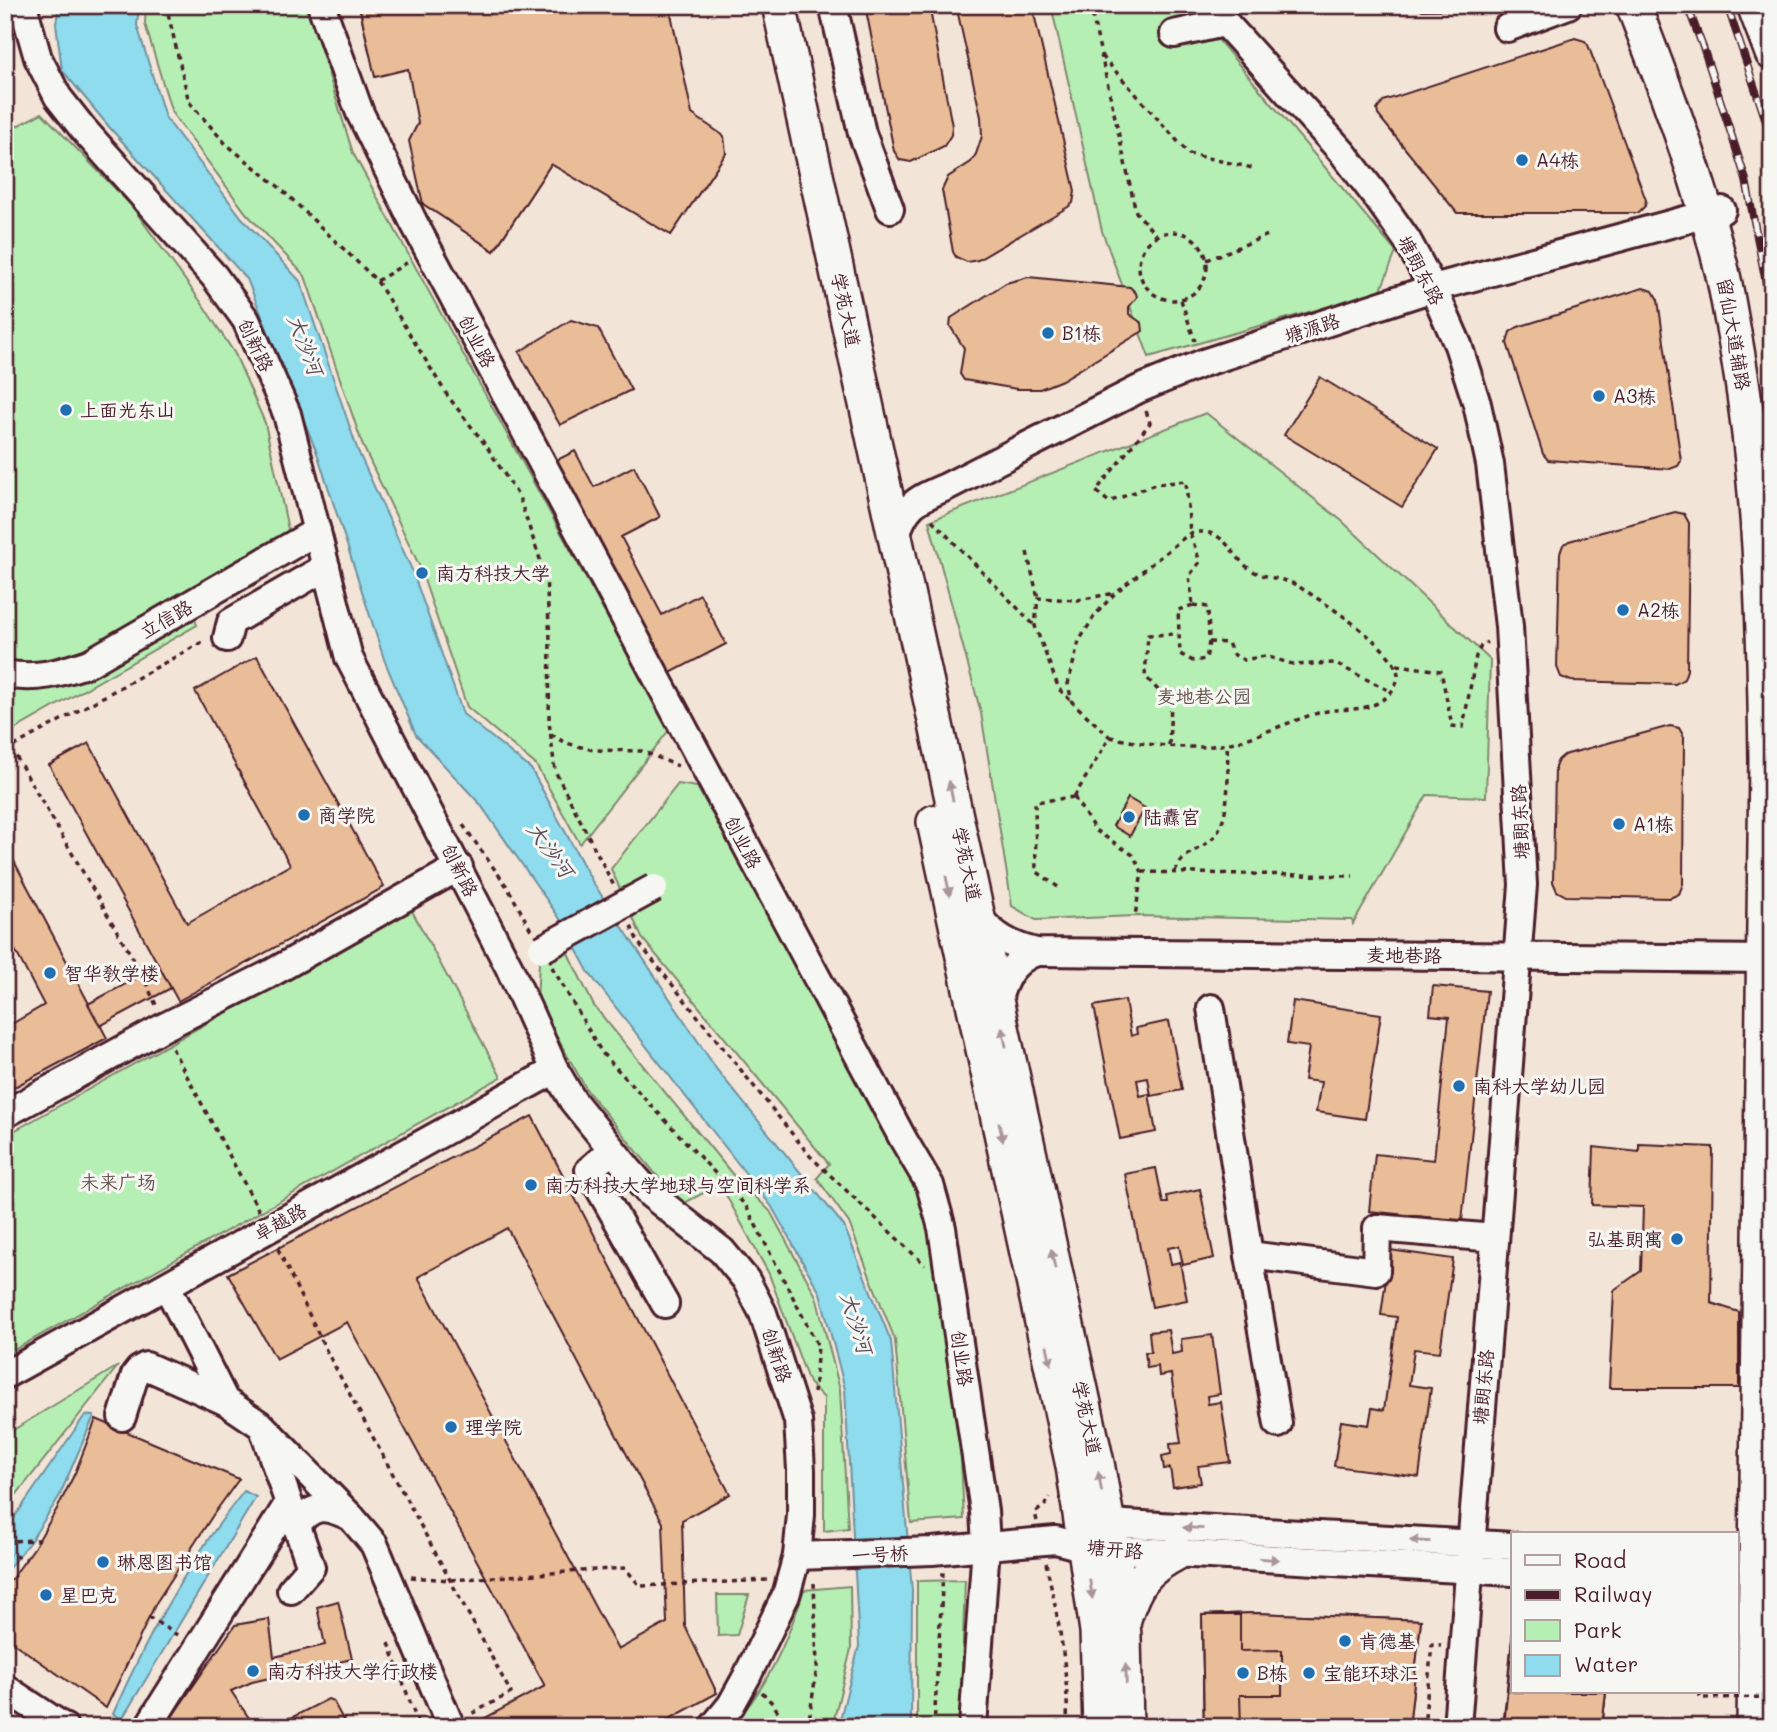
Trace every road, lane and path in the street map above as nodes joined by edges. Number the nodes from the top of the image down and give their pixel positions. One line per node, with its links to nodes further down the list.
1 (23, 5): 32 (street, 创新路)
2 (166, 5): 24 (path)
3 (321, 5): 22 (street, 创业路)
4 (757, 5): 96 (main road, 学苑大道, one-way to 96)
5 (779, 5): 30 (main road, 学苑大道)
6 (833, 5): 18 (street)
7 (1090, 5): 16 (path)
8 (1568, 5): 13 (street)
9 (1633, 5): 19 (main road, 留仙大道辅路)
10 (1655, 5): 19 (main road, 留仙大道辅路)
11 (1754, 5): 15 (main road)
12 (1217, 14): 14 (street); 25 (street, 塘朗东路)
13 (1507, 28)
14 (1174, 34)
15 (1772, 53)
16 (1101, 55): 17 (path); 20 (path)
17 (1253, 168)
18 (890, 209)
19 (1714, 212): 25 (street, 塘源路); 29 (main road, 留仙大道辅路); 71 (main road, 留仙大道辅路)
20 (1156, 235): 23 (path); 26 (path)
21 (1268, 235): 23 (path)
22 (429, 249): 24 (path); 55 (street, 创业路)
23 (1207, 260): 26 (path)
24 (377, 281): 49 (path)
25 (1433, 288): 31 (street, 塘源路); 41 (street, 塘朗东路)
26 (1181, 300): 27 (path)
27 (1191, 330)
28 (1150, 423): 33 (path)
29 (1772, 474)
30 (883, 482): 31 (street); 34 (main road, 学苑大道)
31 (926, 509): 34 (street); 40 (path)
32 (317, 531): 36 (street, 创新路); 46 (street, 立信路)
33 (1190, 533): 37 (path); 39 (path); 45 (path)
34 (895, 538): 66 (main road, 学苑大道, one-way to 34)
35 (1027, 552): 38 (path)
36 (326, 567): 43 (street); 58 (street, 创新路)
37 (1115, 593): 38 (path); 48 (path)
38 (1038, 598): 40 (path)
39 (1193, 605): 42 (path); 44 (path)
40 (1035, 626): 48 (path)
41 (1509, 626): 45 (path); 70 (street, 塘朗东路)
42 (1178, 634): 44 (path); 52 (path)
43 (217, 639): 53 (path)
44 (1209, 642): 47 (path)
45 (1397, 665): 47 (path)
46 (5, 674)
47 (1392, 692): 51 (path)
48 (1072, 702): 50 (path)
49 (551, 734): 55 (path); 64 (path)
50 (1110, 737): 52 (path); 56 (path)
51 (1227, 744): 52 (path); 60 (path)
52 (1169, 745)
53 (11, 748): 54 (path); 77 (path)
54 (5, 751)
55 (710, 780): 84 (street, 创业路)
56 (1074, 797): 59 (path); 62 (path)
57 (461, 821): 68 (path)
58 (459, 867): 72 (street, 创新路); 77 (street)
59 (1142, 872): 60 (path); 65 (path)
60 (1175, 872): 61 (path)
61 (1353, 876)
62 (1058, 887)
63 (654, 888): 68 (street, bridge)
64 (618, 896)
65 (1135, 916)
66 (978, 917): 69 (street, 麦地巷路); 75 (main road, 学苑大道)
67 (628, 919): 84 (path)
68 (542, 949): 72 (street); 88 (path)
69 (1037, 952): 70 (street, 麦地巷路); 75 (street)
70 (1517, 957): 71 (street, 麦地巷路); 82 (street, 塘朗东路)
71 (1767, 959): 107 (main road, 留仙大道辅路)
72 (509, 967): 78 (street, 创新路)
73 (5, 983): 74 (path)
74 (9, 989)
75 (997, 1002): 96 (main road, 学苑大道, one-way to 75)
76 (1210, 1008): 83 (street)
77 (162, 1028): 79 (street); 81 (path)
78 (555, 1070): 80 (street, 创新路); 81 (street, 卓越路)
79 (5, 1114)
80 (612, 1150): 86 (street); 106 (street, 创新路)
81 (268, 1229): 87 (street, 卓越路); 111 (path)
82 (1495, 1238): 83 (street); 104 (street, 塘朗东路)
83 (1249, 1255): 91 (street)
84 (951, 1286): 99 (street, 创业路)
85 (170, 1292): 89 (street)
86 (665, 1304)
87 (5, 1375)
88 (813, 1400)
89 (225, 1401): 90 (street); 92 (street)
90 (122, 1417)
91 (1278, 1424)
92 (262, 1426): 93 (street); 94 (street)
93 (314, 1478): 94 (street); 95 (street)
94 (290, 1508): 95 (street); 112 (street); 117 (street)
95 (351, 1517): 110 (street)
96 (1089, 1537): 99 (street, 一号桥); 102 (street, 塘开路); 104 (street, 塘开路, one-way to 96); 114 (main road, 学苑大道); 132 (main road, 学苑大道, one-way to 132)
97 (39, 1540): 98 (path)
98 (5, 1541)
99 (986, 1546): 101 (street, 一号桥); 130 (street, 创业路)
100 (1511, 1546): 104 (street, 塘开路)
101 (945, 1550): 106 (street, 一号桥); 129 (path)
102 (1177, 1553): 104 (street, 塘开路, one-way to 104); 114 (main road)
103 (5, 1554): 105 (path)
104 (1469, 1557): 109 (street, 塘开路); 135 (street, 塘朗东路)
105 (27, 1559)
106 (801, 1564): 111 (path); 118 (street, 创新路); 128 (path)
107 (1759, 1569): 136 (main road, 留仙大道辅路); 137 (main road, 留仙大道辅路)
108 (1048, 1571): 131 (path)
109 (1511, 1571)
110 (388, 1575): 111 (path); 122 (street)
111 (450, 1580): 122 (path)
112 (291, 1590)
113 (148, 1617): 117 (path)
114 (1123, 1622): 133 (main road, 学苑大道, one-way to 114)
115 (388, 1641): 125 (path)
116 (1432, 1644): 134 (path)
117 (197, 1647): 124 (street)
118 (747, 1676): 126 (street, 创新路); 127 (path)
119 (5, 1688): 123 (street)
120 (1700, 1694): 121 (path, bridge)
121 (1772, 1698)
122 (450, 1726)
123 (64, 1727)
124 (148, 1727)
125 (419, 1727)
126 (713, 1727)
127 (788, 1727)
128 (808, 1727)
129 (934, 1727)
130 (973, 1727)
131 (1067, 1727)
132 (1100, 1727)
133 (1126, 1727)
134 (1424, 1727)
135 (1457, 1727)
136 (1754, 1727)
137 (1770, 1727)

